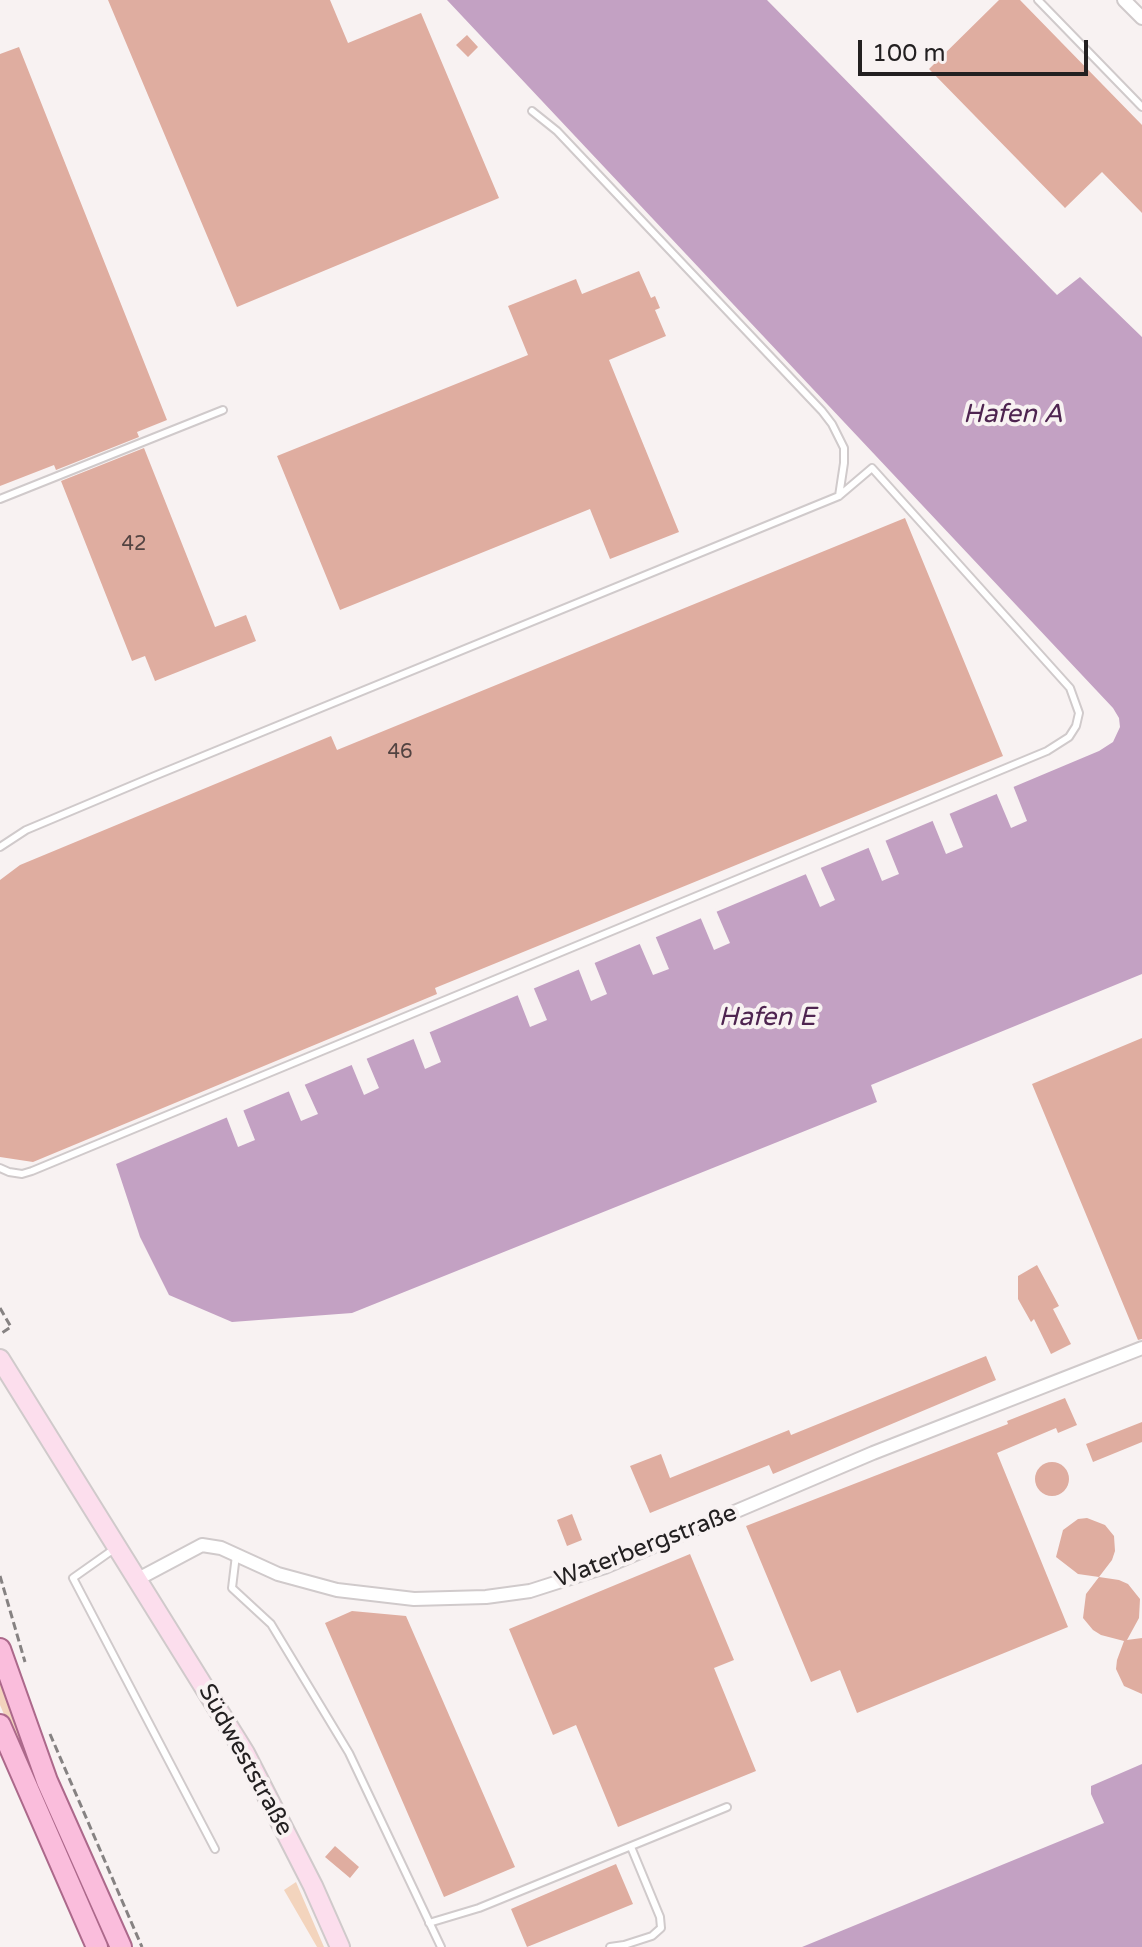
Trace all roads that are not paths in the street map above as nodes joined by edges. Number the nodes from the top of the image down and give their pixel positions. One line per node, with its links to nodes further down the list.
1 (1038, 0): 4 (lane)
2 (1124, 0): 3 (street)
3 (1142, 18)
4 (1142, 107)
5 (532, 111): 7 (lane)
6 (223, 410): 8 (lane)
7 (839, 496): 9 (lane); 10 (lane)
8 (0, 499)
9 (0, 847)
10 (0, 1168)
11 (1142, 1348): 14 (street, Waterbergstraße)
12 (0, 1359): 13 (street, Südweststraße)
13 (117, 1547): 15 (street, Südweststraße); 20 (lane)
14 (236, 1555): 15 (street, Waterbergstraße); 21 (lane)
15 (138, 1579): 24 (street, Südweststraße)
16 (0, 1649): 23 (main road)
17 (0, 1725): 22 (main road)
18 (727, 1807): 19 (lane)
19 (631, 1847): 21 (lane); 26 (lane)
20 (215, 1849)
21 (429, 1923): 25 (lane)
22 (97, 1947)
23 (121, 1947)
24 (340, 1947)
25 (441, 1947)
26 (610, 1947)

